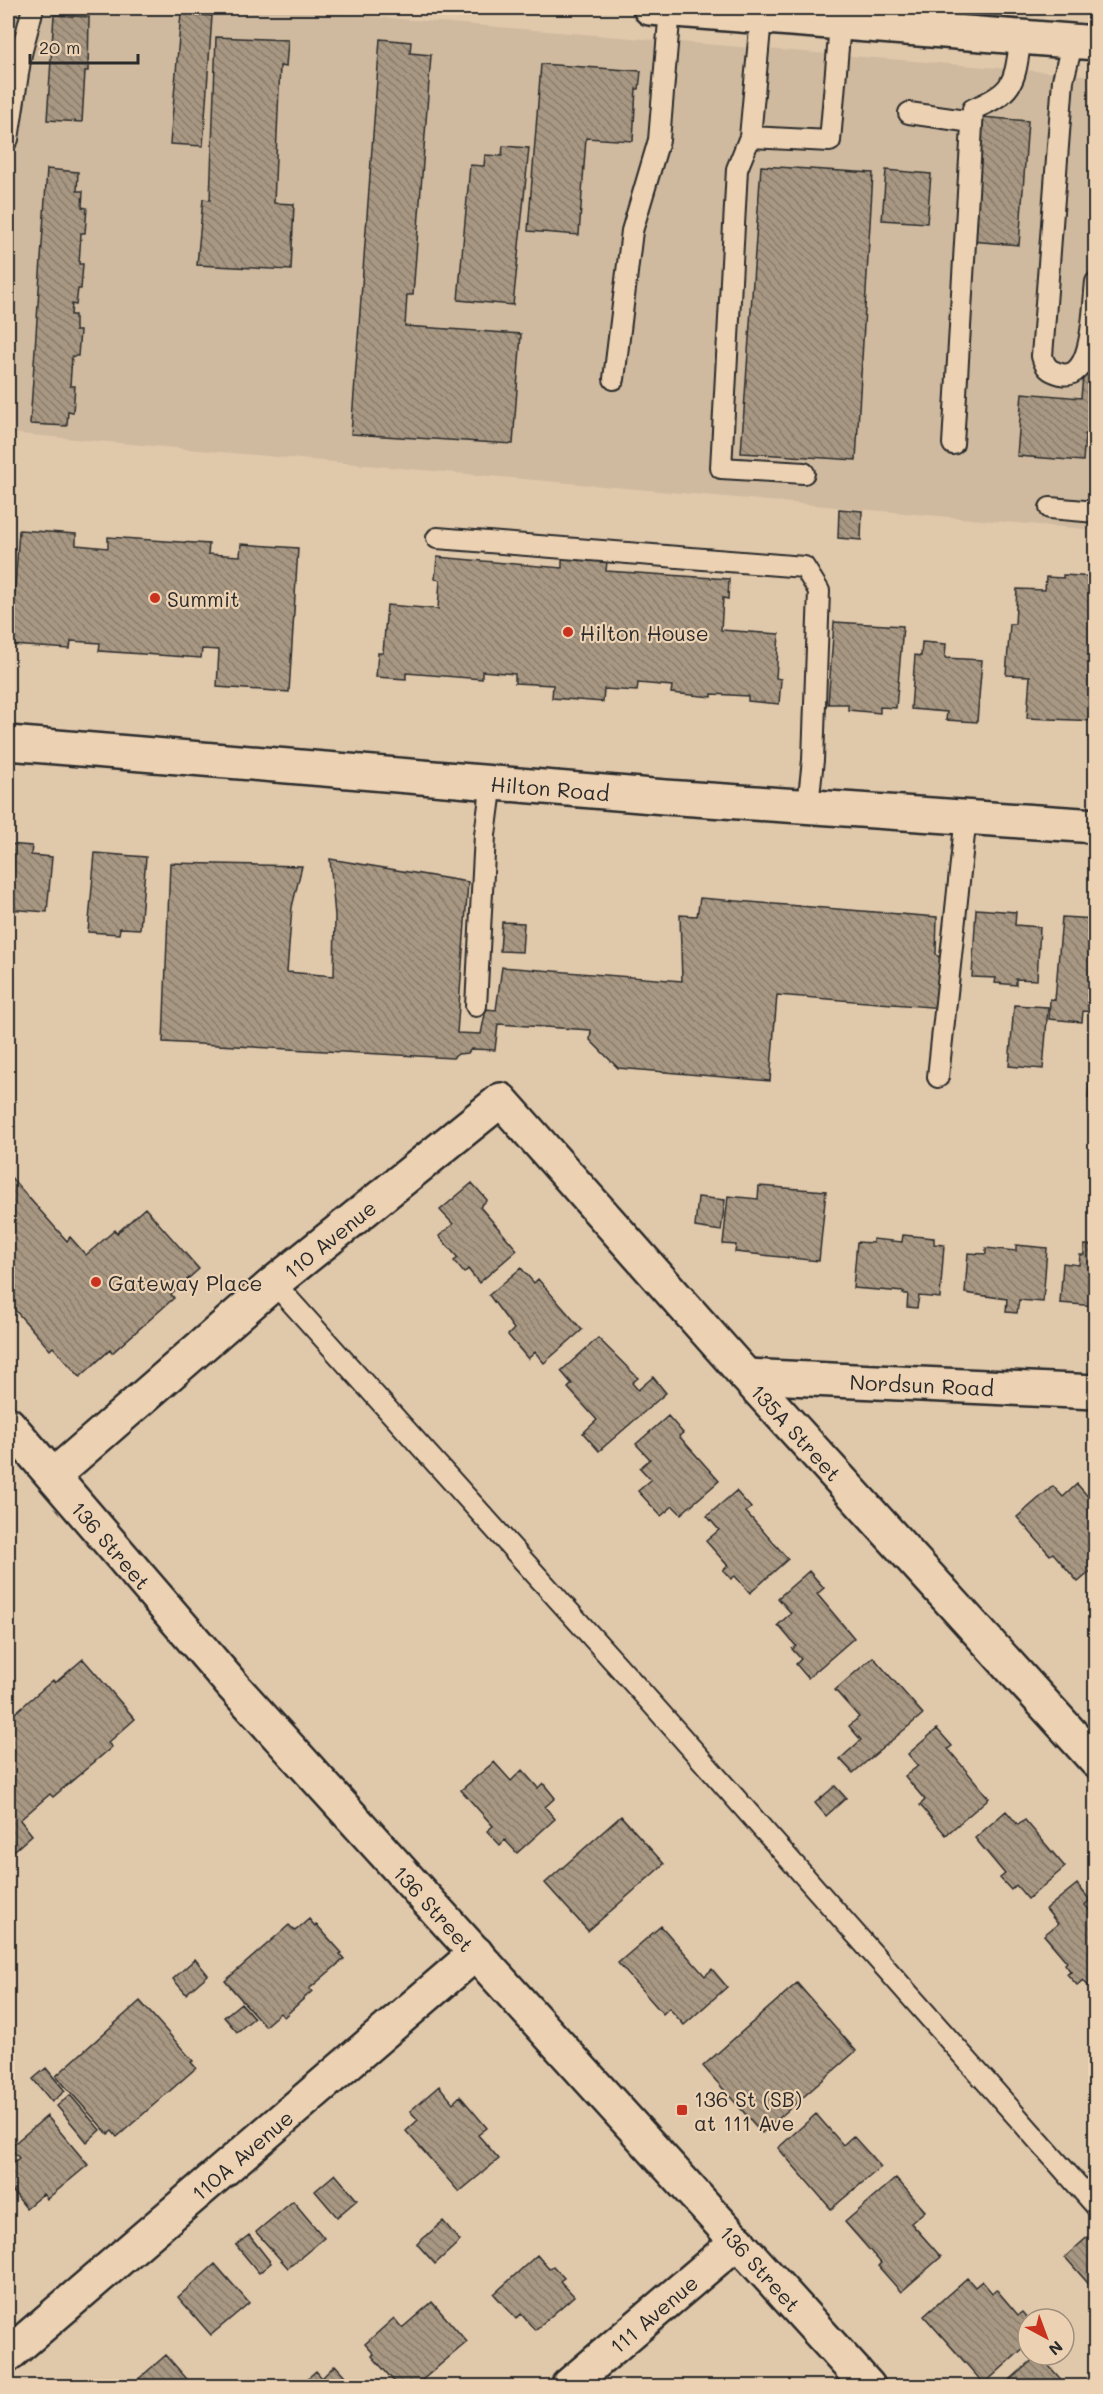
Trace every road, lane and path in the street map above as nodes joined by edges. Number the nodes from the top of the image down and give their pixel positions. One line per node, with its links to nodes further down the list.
1 (33, 8): 7 (lane)
2 (660, 8): 3 (street); 13 (lane)
3 (761, 18): 4 (street); 10 (lane)
4 (840, 24): 5 (street); 10 (lane)
5 (1021, 37): 6 (street); 9 (lane)
6 (1084, 42): 12 (lane)
7 (14, 53): 11 (lane)
8 (909, 113): 9 (lane)
9 (972, 122): 14 (lane)
10 (750, 137): 15 (lane)
11 (8, 139)
12 (1095, 282)
13 (614, 379)
14 (953, 444)
15 (804, 473)
16 (1050, 508): 17 (lane)
17 (1095, 512)
18 (437, 538): 21 (lane)
19 (8, 743): 20 (street, Hilton Road)
20 (492, 782): 21 (street, Hilton Road); 24 (lane)
21 (808, 805): 22 (street, Hilton Road)
22 (966, 816): 23 (street, Hilton Road); 25 (lane)
23 (1095, 826)
24 (476, 1006)
25 (938, 1077)
26 (501, 1100): 27 (street, 110 Avenue); 28 (street, 135A Street)
27 (274, 1283): 31 (street, 110 Avenue); 34 (lane)
28 (746, 1376): 29 (street, Nordsun Road); 32 (street, 135A Street)
29 (1095, 1392)
30 (8, 1424): 31 (street, 136 Street)
31 (54, 1475): 33 (street, 136 Street)
32 (1095, 1761)
33 (476, 1953): 35 (street, 136 Street); 36 (street, 110A Avenue)
34 (1095, 2206)
35 (738, 2241): 37 (street, 111 Avenue); 38 (street, 136 Street)
36 (8, 2355)
37 (568, 2386)
38 (868, 2386)

